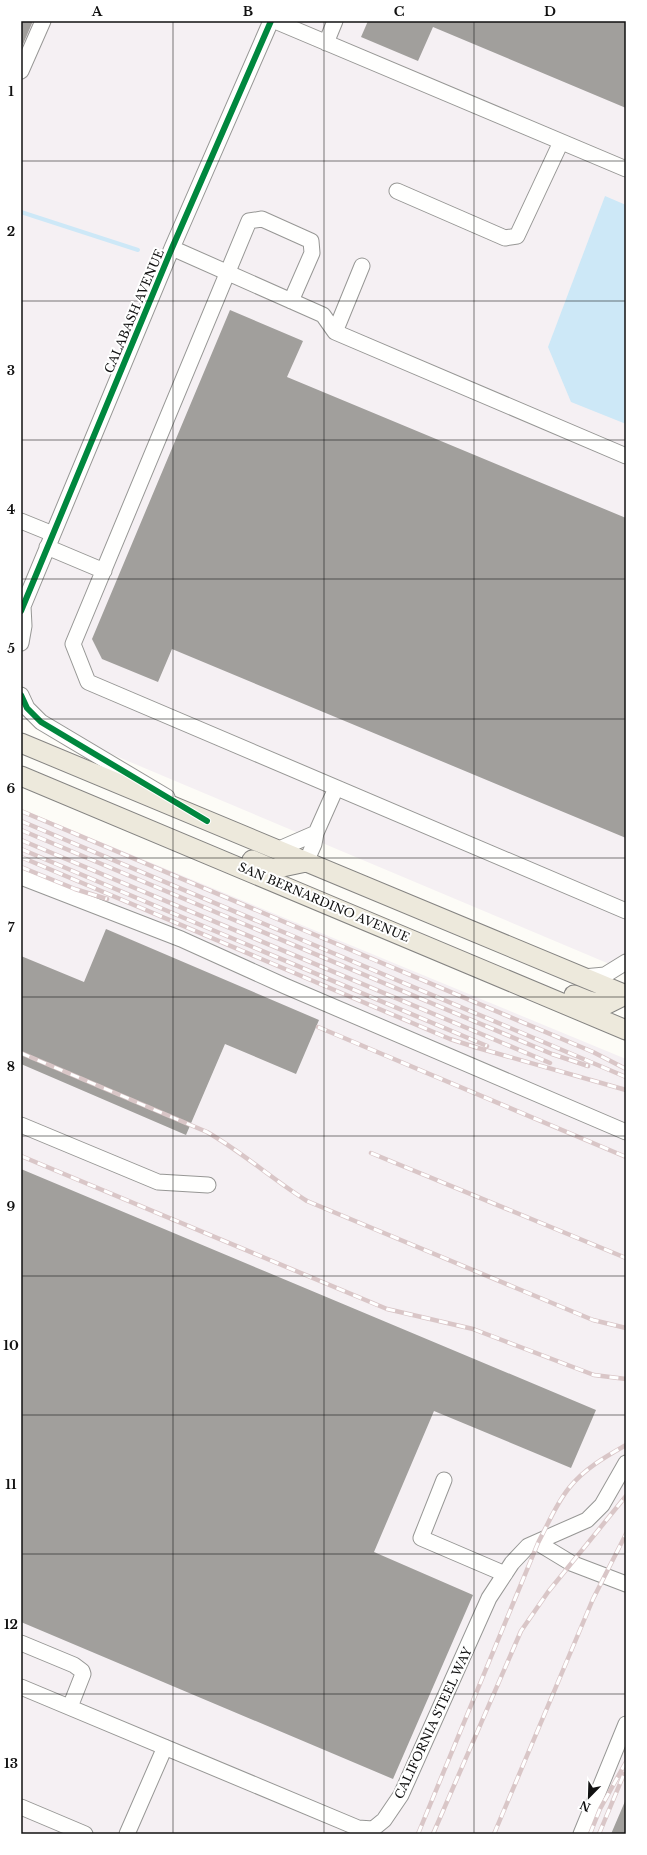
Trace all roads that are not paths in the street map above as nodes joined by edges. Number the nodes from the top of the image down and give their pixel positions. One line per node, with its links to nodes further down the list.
1 (43, 21): 6 (street)
2 (271, 21): 10 (street, CALABASH AVENUE)
3 (274, 21): 5 (street)
4 (335, 21): 5 (street)
5 (326, 43): 7 (street)
6 (21, 71)
7 (561, 142): 8 (street); 9 (street)
8 (626, 169)
9 (396, 191)
10 (172, 248): 12 (street); 17 (street, CALABASH AVENUE)
11 (362, 266): 14 (street)
12 (228, 273): 13 (street); 13 (street); 18 (street)
13 (291, 301): 14 (street)
14 (335, 332): 15 (street)
15 (626, 456)
16 (21, 521): 17 (street)
17 (50, 541): 18 (street); 19 (street, CALABASH AVENUE)
18 (104, 571): 24 (street)
19 (22, 608): 20 (street)
20 (21, 643)
21 (21, 695): 26 (street)
22 (21, 743): 26 (main road)
23 (21, 776): 25 (main road, SAN BERNARDINO AVENUE)
24 (336, 788): 27 (street); 31 (street)
25 (95, 806): 29 (main road); 32 (main road, SAN BERNARDINO AVENUE)
26 (207, 821): 28 (main road)
27 (316, 833): 28 (street); 29 (street)
28 (277, 850): 29 (main road)
29 (306, 862): 34 (main road)
30 (21, 877): 38 (street)
31 (626, 911)
32 (420, 943): 35 (main road); 36 (main road, SAN BERNARDINO AVENUE)
33 (626, 962): 34 (street)
34 (582, 977): 35 (main road)
35 (626, 995)
36 (626, 1030)
37 (21, 1124): 39 (street)
38 (626, 1132)
39 (208, 1185)
40 (626, 1463): 42 (street, CALIFORNIA STEEL WAY)
41 (444, 1480): 43 (street)
42 (538, 1543): 43 (street, CALIFORNIA STEEL WAY); 44 (street)
43 (505, 1574): 49 (street, CALIFORNIA STEEL WAY)
44 (626, 1584)
45 (21, 1643): 47 (street)
46 (21, 1686): 47 (street, CALIFORNIA STEEL WAY)
47 (70, 1707): 49 (street, CALIFORNIA STEEL WAY)
48 (626, 1724): 53 (street)
49 (165, 1747): 52 (street)
50 (21, 1807): 51 (street)
51 (85, 1834)
52 (127, 1834)
53 (581, 1834)

